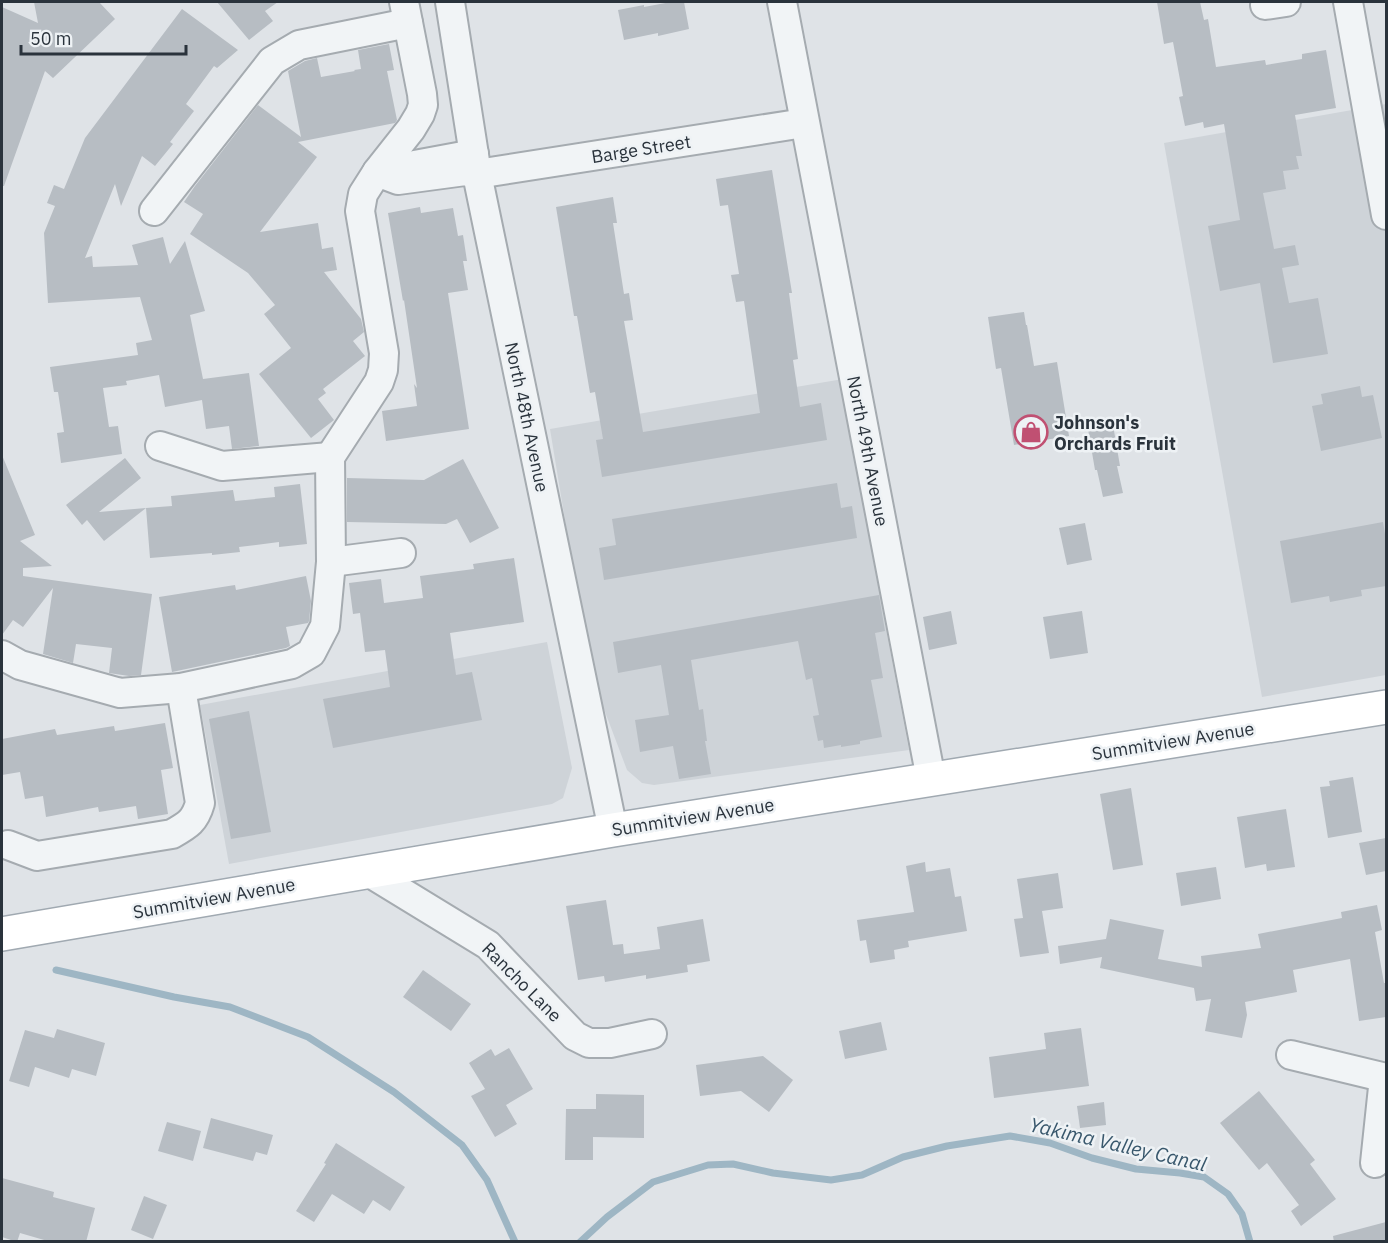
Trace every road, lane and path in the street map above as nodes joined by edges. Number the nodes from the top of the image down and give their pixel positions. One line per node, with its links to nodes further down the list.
1 (450, 2): 6 (street, North 48th Avenue)
2 (782, 2): 5 (street, North 49th Avenue)
3 (1348, 2): 9 (street)
4 (406, 12): 7 (street); 8 (street)
5 (804, 123): 6 (street, Barge Street); 17 (street, North 49th Avenue)
6 (476, 164): 7 (street, Barge Street); 18 (street, North 48th Avenue)
7 (376, 172): 11 (street)
8 (154, 211)
9 (1386, 215)
10 (160, 446): 11 (street)
11 (330, 457): 13 (street)
12 (400, 553): 13 (street)
13 (331, 562): 15 (street)
14 (2, 655): 15 (street)
15 (181, 688): 19 (street)
16 (1386, 707): 17 (main road, Summitview Avenue)
17 (931, 779): 18 (main road, Summitview Avenue)
18 (613, 830): 20 (main road, Summitview Avenue)
19 (8, 845)
20 (367, 871): 21 (main road, Summitview Avenue); 22 (street, Rancho Lane)
21 (2, 934)
22 (652, 1034)
23 (1291, 1055): 24 (street)
24 (1385, 1078): 25 (street)
25 (1375, 1163)

